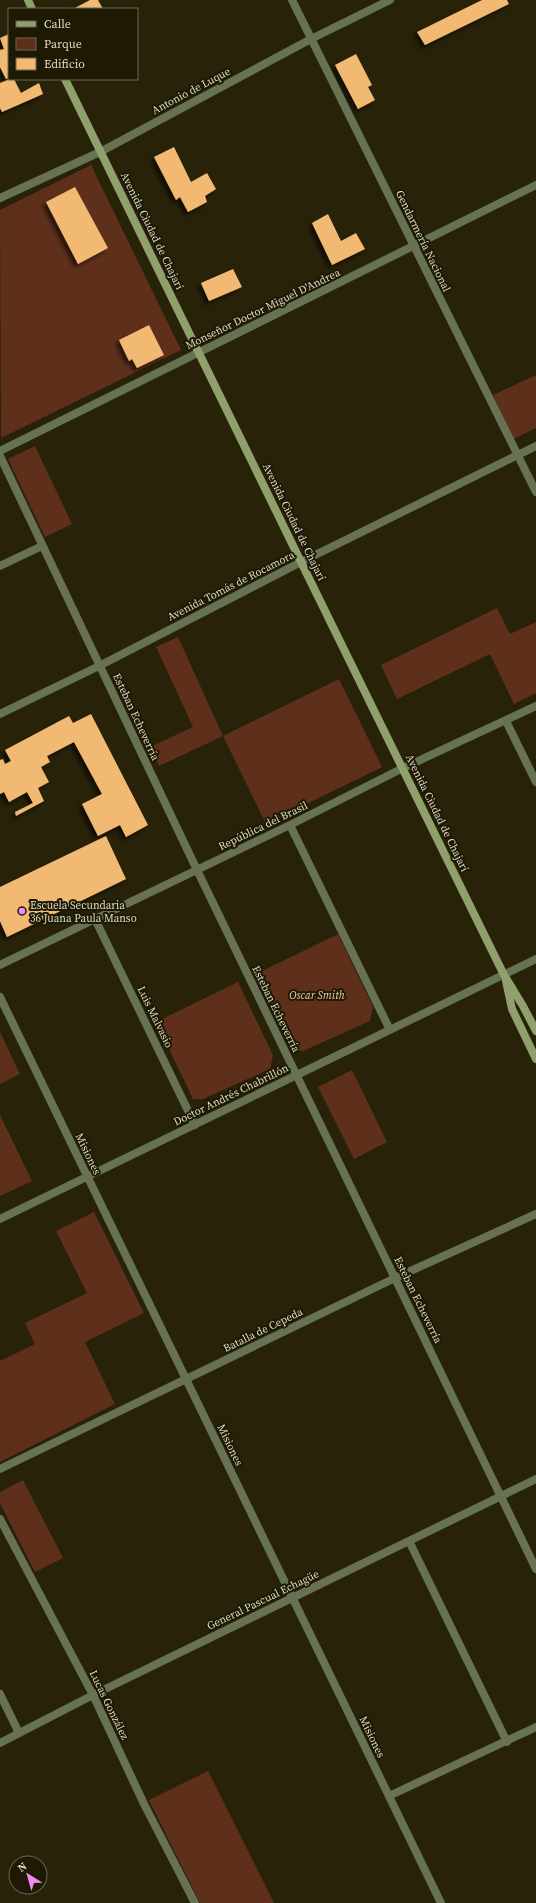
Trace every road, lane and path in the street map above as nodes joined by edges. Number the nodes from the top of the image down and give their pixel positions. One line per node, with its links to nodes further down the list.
1 (292, 0): 3 (street, Gendarmería Nacional)
2 (390, 0): 3 (street, Antonio de Luque)
3 (311, 39): 5 (street, Antonio de Luque); 8 (street, Gendarmería Nacional)
4 (66, 80): 5 (main road, Avenida Ciudad de Chajarí)
5 (100, 152): 7 (street, Antonio de Luque); 9 (main road, Avenida Ciudad de Chajarí)
6 (536, 185): 8 (street, Monseñor Doctor Miguel D'Andrea)
7 (0, 198)
8 (414, 247): 9 (street, Monseñor Doctor Miguel D'Andrea); 12 (street, Gendarmería Nacional)
9 (199, 353): 11 (street, Monseñor Doctor Miguel D'Andrea); 16 (main road, Avenida Ciudad de Chajarí)
10 (536, 446): 12 (street, Avenida Tomás de Rocamora)
11 (0, 451)
12 (517, 455): 14 (street, Gendarmería Nacional); 16 (street, Avenida Tomás de Rocamora)
13 (0, 456): 15 (street, Esteban Echeverría)
14 (536, 492)
15 (42, 546): 17 (street); 18 (street, Esteban Echeverría)
16 (300, 562): 18 (street, Avenida Tomás de Rocamora); 22 (main road, Avenida Ciudad de Chajarí)
17 (0, 566)
18 (99, 666): 20 (street, Avenida Tomás de Rocamora); 25 (street, Esteban Echeverría)
19 (536, 706): 21 (street, República del Brasil)
20 (0, 714)
21 (506, 721): 22 (street, República del Brasil); 23 (street)
22 (403, 768): 24 (street, República del Brasil); 29 (main road, Avenida Ciudad de Chajarí)
23 (536, 782)
24 (290, 825): 25 (street, República del Brasil); 31 (street)
25 (196, 870): 26 (street, República del Brasil); 34 (street, Esteban Echeverría)
26 (95, 919): 28 (street, República del Brasil); 35 (street, Luis Malvasio)
27 (536, 959): 29 (street, Doctor Andrés Chabrillón)
28 (0, 965)
29 (504, 975): 31 (street, Doctor Andrés Chabrillón); 32 (main road, Avenida Ciudad de Chajarí); 33 (main road, Avenida Ciudad de Chajarí)
30 (0, 997): 36 (street, Misiones)
31 (390, 1030): 34 (street, Doctor Andrés Chabrillón)
32 (536, 1031)
33 (536, 1059)
34 (296, 1075): 35 (street, Doctor Andrés Chabrillón); 39 (street, Esteban Echeverría)
35 (195, 1125): 36 (street, Doctor Andrés Chabrillón)
36 (87, 1178): 38 (street, Doctor Andrés Chabrillón); 40 (street, Misiones)
37 (536, 1214): 39 (street, Batalla de Cepeda)
38 (0, 1219)
39 (395, 1278): 40 (street, Batalla de Cepeda); 43 (street, Esteban Echeverría)
40 (185, 1380): 41 (street, Batalla de Cepeda); 47 (street, Misiones)
41 (0, 1469)
42 (536, 1479): 43 (street, General Pascual Echagüe)
43 (501, 1496): 45 (street, General Pascual Echagüe); 46 (street, Esteban Echeverría)
44 (0, 1518): 49 (street, Lucas González)
45 (409, 1541): 47 (street, General Pascual Echagüe); 52 (street)
46 (536, 1569)
47 (292, 1598): 49 (street, General Pascual Echagüe); 54 (street, Misiones)
48 (0, 1694): 51 (street)
49 (93, 1695): 51 (street, General Pascual Echagüe); 55 (street, Lucas González)
50 (536, 1728): 52 (street)
51 (19, 1733): 53 (street, General Pascual Echagüe)
52 (507, 1742): 54 (street)
53 (0, 1743)
54 (389, 1796): 56 (street, Misiones)
55 (195, 1903)
56 (441, 1903)

